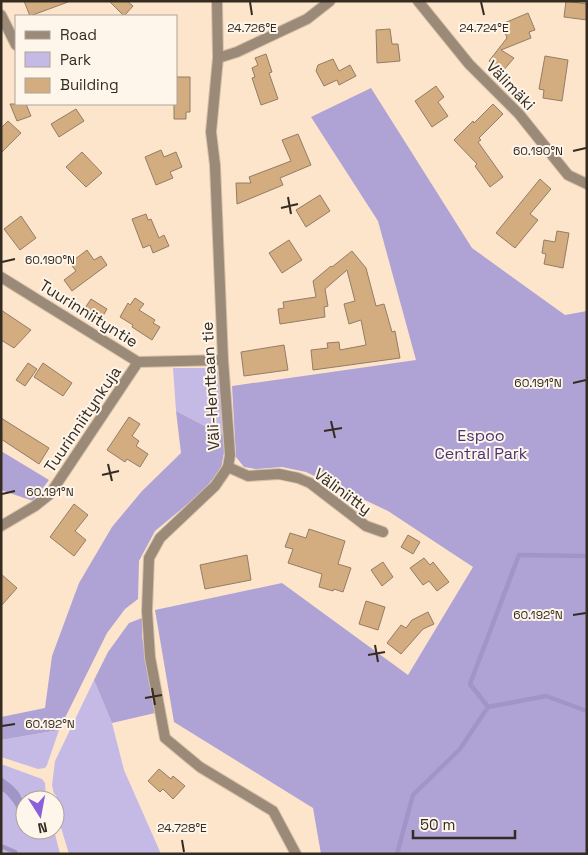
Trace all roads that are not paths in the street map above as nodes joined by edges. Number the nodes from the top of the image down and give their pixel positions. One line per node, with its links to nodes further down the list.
1 (217, 1): 6 (street, Väli-Henttaan tie)
2 (330, 1): 6 (street)
3 (418, 1): 7 (street, Välimäki)
4 (1, 15): 5 (street)
5 (15, 43)
6 (218, 58): 9 (street, Väli-Henttaan tie)
7 (587, 184)
8 (1, 277): 10 (street, Tuurinniityntie)
9 (223, 360): 10 (street, Tuurinniityntie); 11 (street, Väli-Henttaan tie)
10 (138, 362): 12 (street, Tuurinniitynkuja)
11 (228, 468): 13 (street, Väliniitty); 14 (street, Väli-Henttaan tie)
12 (1, 526)
13 (383, 532)
14 (296, 854)

